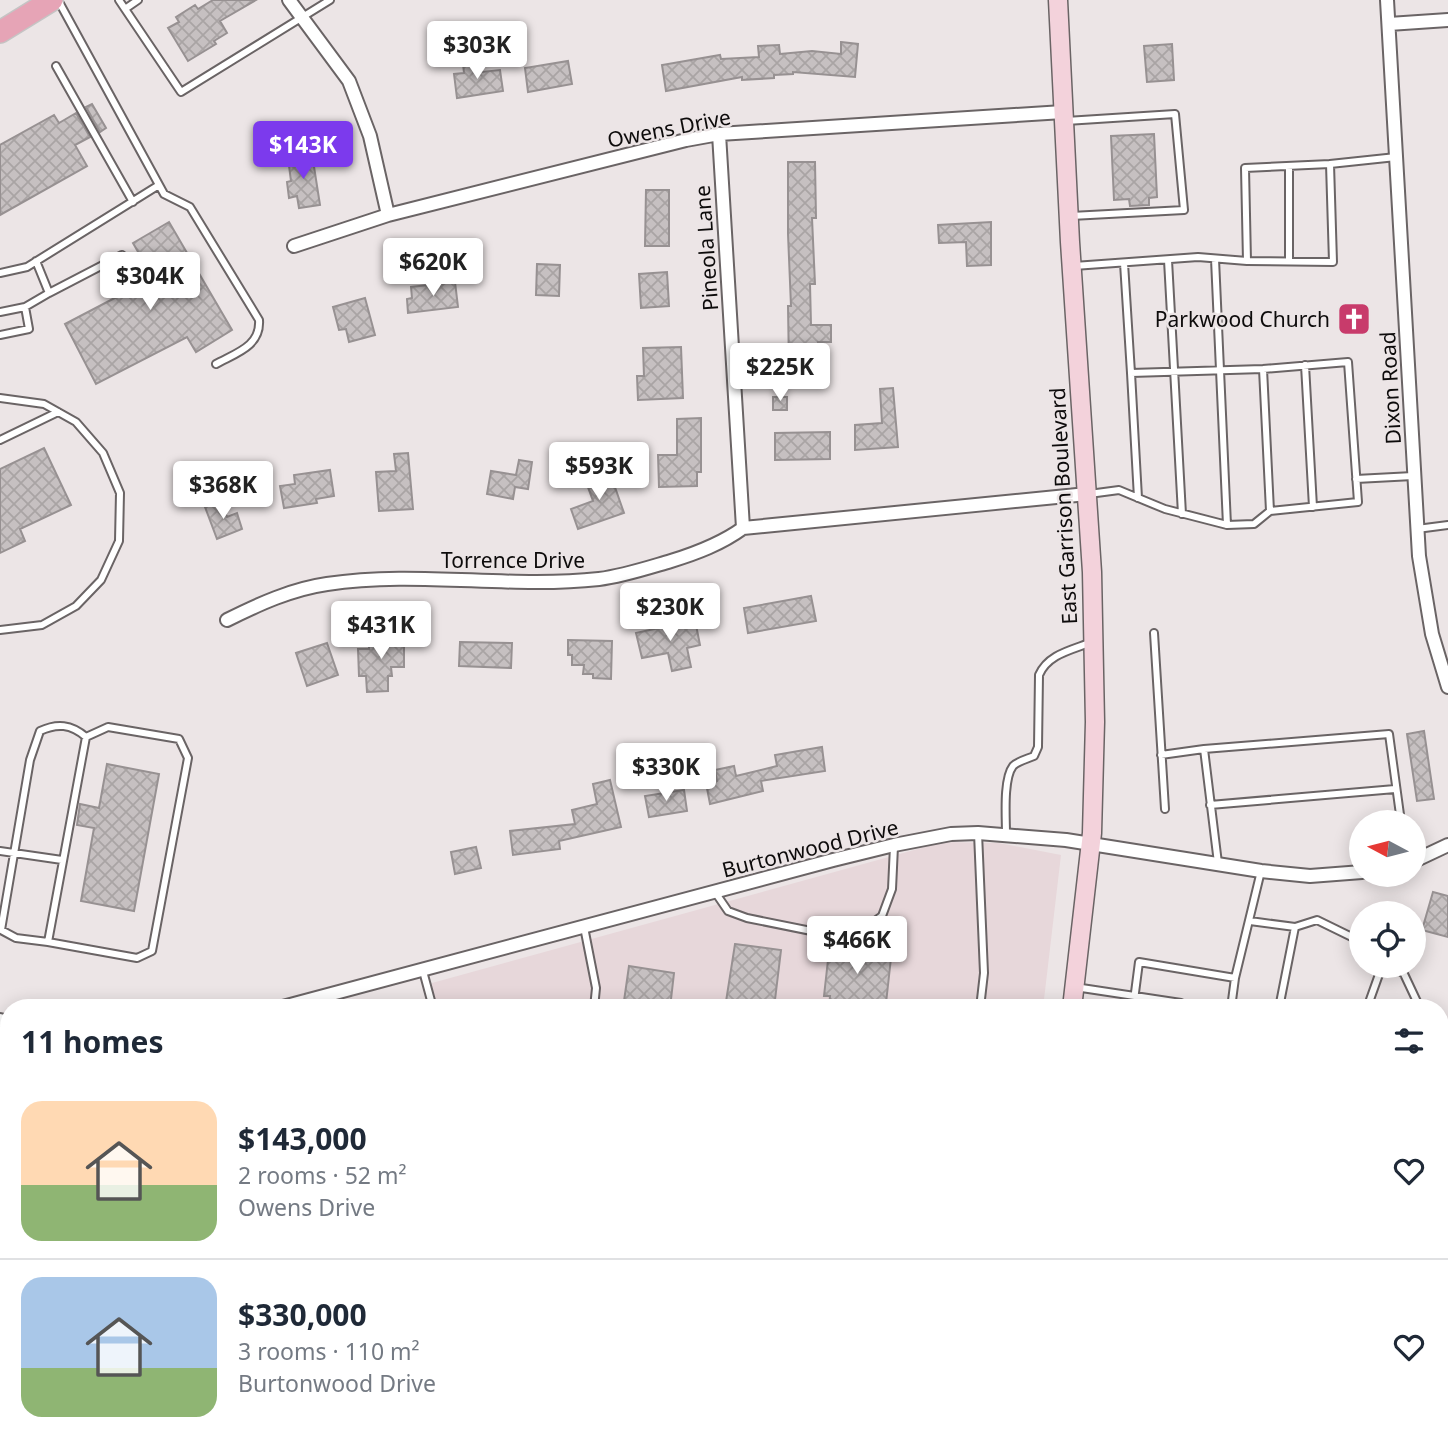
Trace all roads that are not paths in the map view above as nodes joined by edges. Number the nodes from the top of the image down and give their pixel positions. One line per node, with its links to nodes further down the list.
1 (52, 0): 13 (main road)
2 (58, 0): 20 (lane)
3 (119, 0): 9 (lane)
4 (138, 0): 9 (lane)
5 (289, 0): 10 (street)
6 (330, 0): 10 (lane)
7 (1058, 0): 15 (main road, East Garrison Boulevard)
8 (1387, 0): 12 (street, Dixon Road)
9 (125, 9): 10 (lane)
10 (301, 16): 22 (street)
11 (1448, 20): 12 (street)
12 (1390, 24): 17 (street, Dixon Road)
13 (0, 32)
14 (56, 66): 21 (lane)
15 (1064, 116): 16 (street, Owens Drive); 23 (main road, East Garrison Boulevard); 23 (lane)
16 (719, 134): 22 (street, Owens Drive); 56 (street, Pineola Lane)
17 (1396, 157): 18 (lane); 47 (street, Dixon Road)
18 (1330, 164): 19 (lane); 30 (lane)
19 (1289, 166): 29 (lane); 30 (lane)
20 (159, 185): 21 (lane); 38 (lane)
21 (133, 202): 28 (lane)
22 (388, 215): 24 (street, Owens Drive)
23 (1069, 217): 32 (main road, East Garrison Boulevard)
24 (294, 246)
25 (121, 255): 34 (lane)
26 (1215, 259): 27 (lane); 29 (lane); 41 (lane)
27 (1168, 260): 31 (lane); 42 (lane)
28 (36, 261): 33 (lane); 34 (lane)
29 (1247, 261): 30 (lane)
30 (1289, 261)
31 (1124, 263): 32 (lane); 43 (lane)
32 (1072, 266): 49 (main road, East Garrison Boulevard)
33 (0, 273)
34 (49, 293): 35 (lane)
35 (25, 307): 36 (lane); 37 (lane)
36 (0, 312)
37 (0, 335)
38 (216, 364)
39 (1305, 365): 40 (lane); 48 (lane); 51 (lane)
40 (1263, 369): 41 (lane); 52 (lane)
41 (1219, 370): 42 (lane); 55 (lane)
42 (1174, 372): 43 (lane); 53 (lane)
43 (1131, 373): 50 (lane)
44 (0, 398): 45 (lane)
45 (58, 412): 46 (lane); 59 (lane)
46 (0, 440)
47 (1414, 476): 48 (lane); 57 (street, Dixon Road)
48 (1356, 479): 51 (lane)
49 (1087, 494): 50 (lane); 56 (street, Torrence Drive); 61 (main road, East Garrison Boulevard)
50 (1138, 498): 53 (lane)
51 (1313, 507): 52 (lane)
52 (1270, 511): 55 (lane)
53 (1182, 514): 55 (lane)
54 (1448, 525): 57 (lane)
55 (1227, 526)
56 (743, 528): 58 (street, Torrence Drive)
57 (1418, 529): 62 (street, Dixon Road)
58 (227, 620)
59 (0, 630)
60 (1154, 633): 65 (lane)
61 (1093, 641): 71 (lane); 73 (main road, East Garrison Boulevard)
62 (1448, 687)
63 (86, 737): 76 (lane); 78 (lane); 87 (lane)
64 (1204, 749): 65 (lane); 66 (lane); 67 (lane)
65 (1161, 755): 68 (lane)
66 (1395, 789): 67 (lane); 69 (lane)
67 (1210, 805): 79 (lane)
68 (1165, 809)
69 (1399, 810)
70 (978, 833): 71 (street, Burtonwood Drive); 72 (street, Burtonwood Drive); 97 (lane)
71 (1006, 834): 73 (street, Burtonwood Drive)
72 (894, 845): 82 (street, Burtonwood Drive); 82 (lane)
73 (1090, 845): 79 (street, Burtonwood Drive); 92 (main road, East Garrison Boulevard)
74 (1448, 845): 77 (street)
75 (0, 851): 76 (lane)
76 (13, 853): 78 (lane); 87 (lane)
77 (1426, 855)
78 (62, 860): 87 (lane)
79 (1218, 863): 80 (street, Burtonwood Drive)
80 (1261, 871): 81 (street, Burtonwood Drive); 83 (lane)
81 (1349, 873)
82 (715, 892): 84 (street, Burtonwood Drive)
83 (1250, 921): 85 (lane); 89 (lane)
84 (584, 927): 88 (street, Burtonwood Drive); 96 (lane)
85 (1295, 927): 86 (lane); 102 (lane)
86 (1349, 936)
87 (48, 942)
88 (423, 971): 94 (street, Burtonwood Drive); 95 (lane)
89 (1236, 978): 93 (lane); 101 (lane)
90 (1378, 978): 103 (lane)
91 (1406, 978): 104 (lane)
92 (1074, 987): 93 (lane); 98 (main road, East Garrison Boulevard)
93 (1134, 996): 99 (lane); 100 (lane)
94 (314, 999)
95 (431, 999)
96 (594, 999)
97 (981, 999)
98 (1073, 999)
99 (1134, 999)
100 (1154, 999)
101 (1232, 999)
102 (1281, 999)
103 (1370, 999)
104 (1416, 999)

